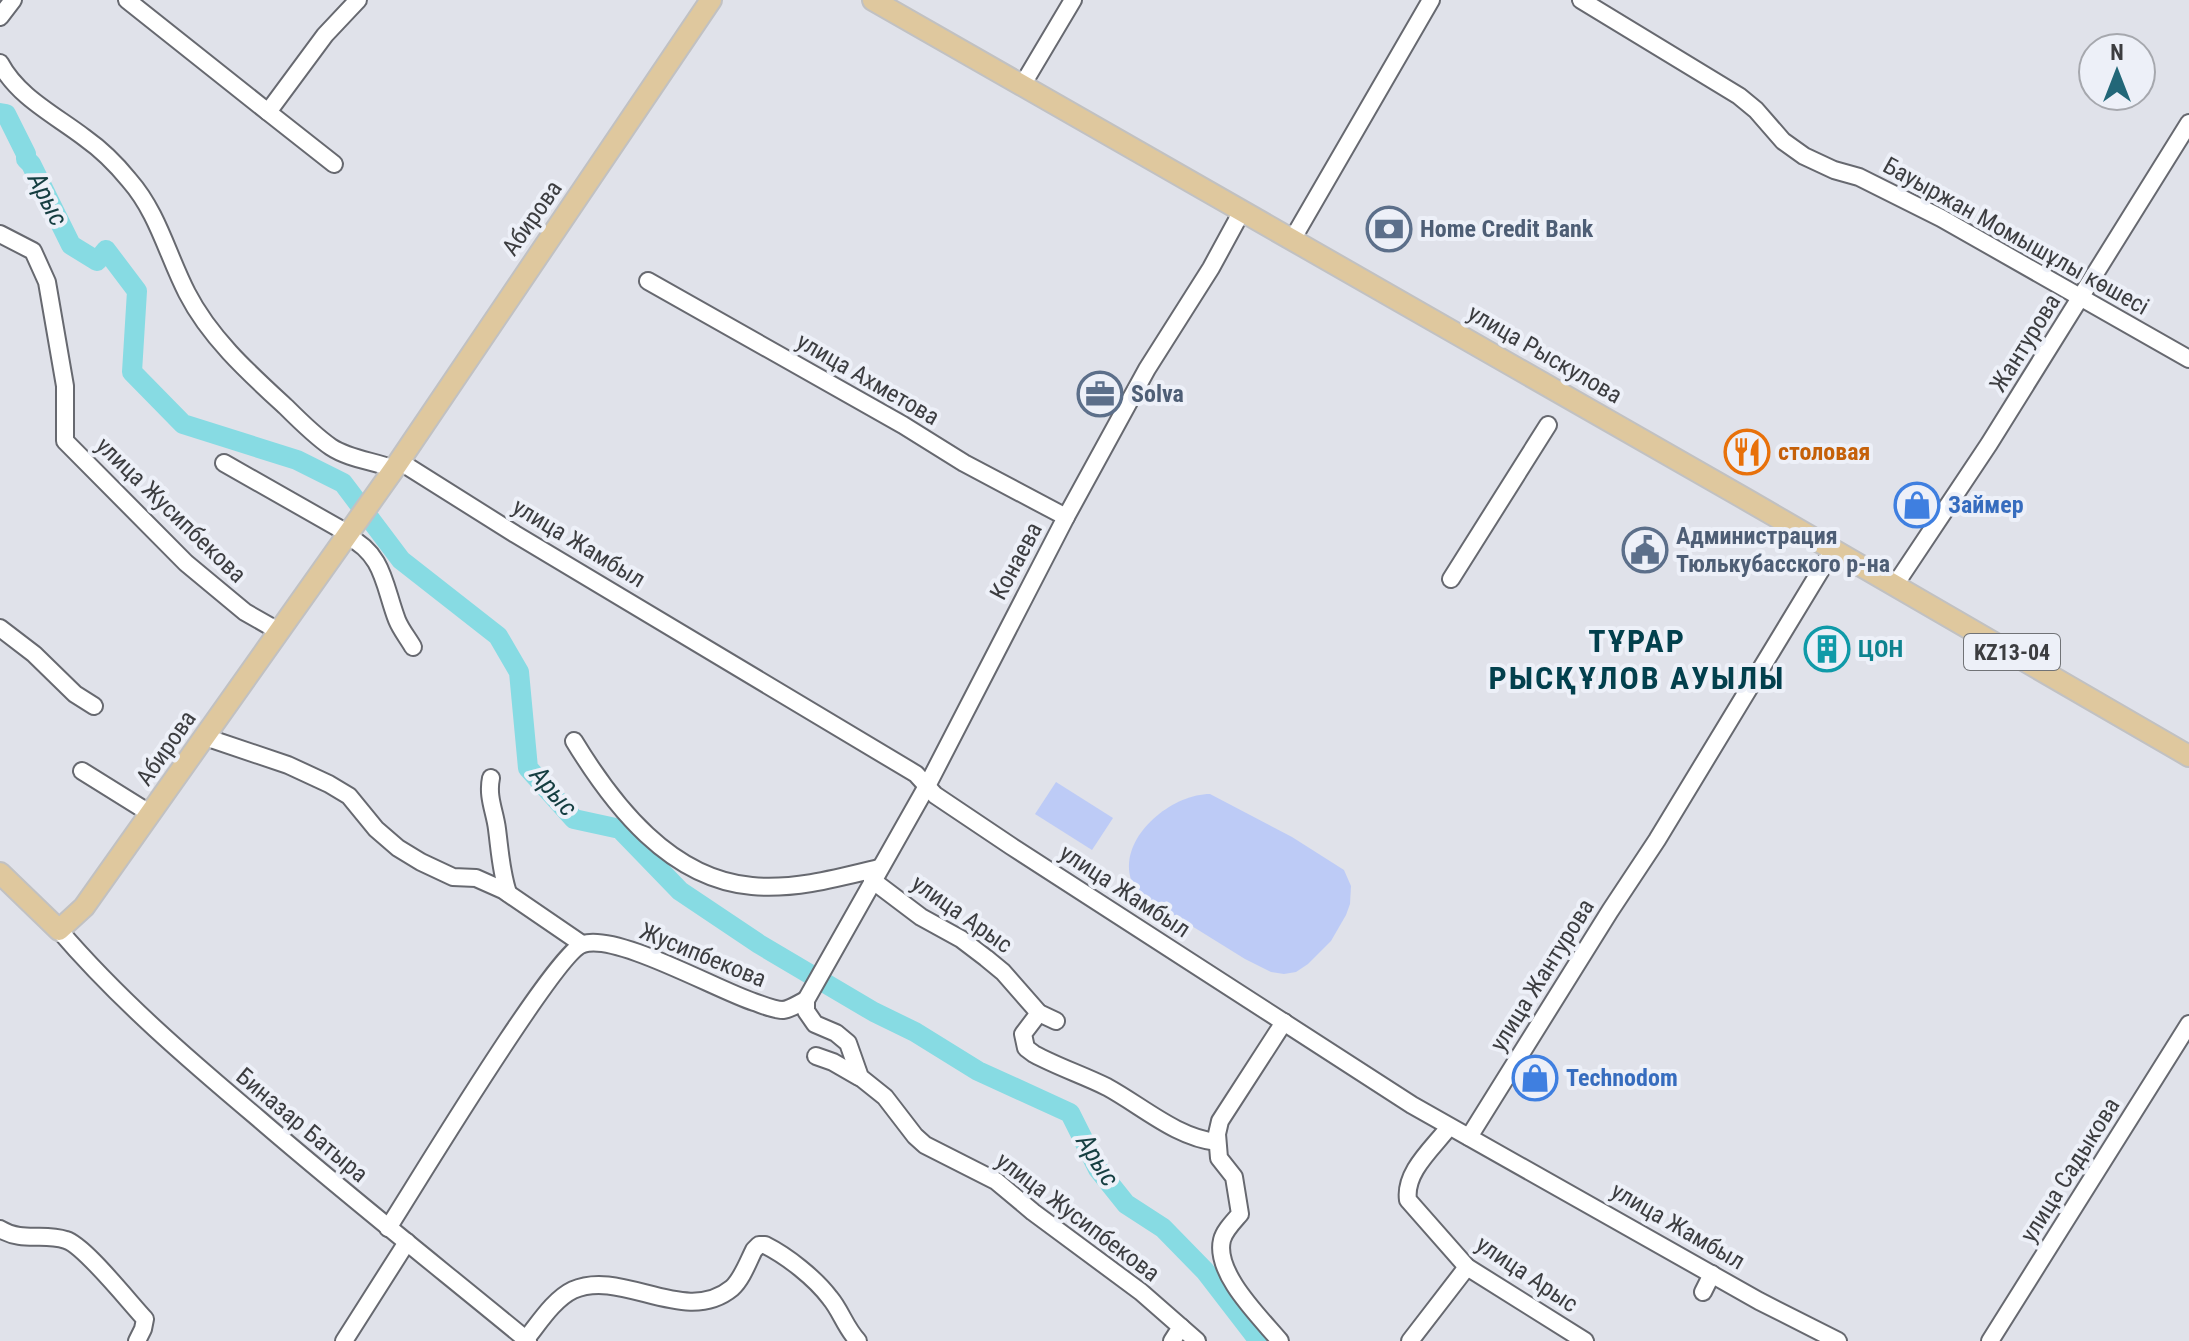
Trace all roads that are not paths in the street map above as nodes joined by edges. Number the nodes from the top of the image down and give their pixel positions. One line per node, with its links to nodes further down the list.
1 (13, 0): 9 (street)
2 (127, 0): 12 (street)
3 (358, 0): 12 (street)
4 (711, 0): 23 (main road, Абирова)
5 (873, 0): 11 (main road, улица Рыскулова / KZ13-04)
6 (1073, 0): 11 (street)
7 (1431, 0): 17 (street)
8 (1581, 0): 19 (street, Бауыржан Момышұлы көшесі)
9 (0, 17)
10 (0, 63): 23 (street, улица Жамбыл)
11 (1023, 84): 15 (main road, улица Рыскулова / KZ13-04)
12 (268, 112): 14 (street)
13 (2189, 123): 19 (street, Жантурова)
14 (334, 164)
15 (1242, 211): 17 (main road, улица Рыскулова / KZ13-04); 24 (street, Конаева)
16 (0, 234): 30 (street, улица Жусипбекова)
17 (1292, 240): 26 (main road, улица Рыскулова / KZ13-04)
18 (648, 281): 24 (street, улица Ахметова)
19 (2082, 297): 20 (street, Бауыржан Момышұлы көшесі); 28 (street, Жантурова)
20 (2189, 359)
21 (1548, 425): 27 (street)
22 (224, 463): 25 (street)
23 (395, 467): 25 (main road, Абирова); 38 (street, улица Жамбыл)
24 (1066, 517): 38 (street, Конаева)
25 (351, 531): 30 (main road, Абирова); 31 (street)
26 (1833, 550): 28 (main road, улица Рыскулова / KZ13-04); 55 (street, улица Жантурова)
27 (1451, 579)
28 (1895, 585): 35 (main road, улица Рыскулова / KZ13-04)
29 (0, 628): 32 (street)
30 (280, 632): 33 (main road, Абирова)
31 (413, 647)
32 (94, 706)
33 (205, 737): 39 (main road, Абирова); 43 (street)
34 (574, 741): 42 (street)
35 (2189, 756)
36 (82, 771): 39 (street)
37 (491, 778): 40 (street)
38 (927, 786): 42 (street, Конаева); 50 (street, улица Жамбыл)
39 (151, 814): 45 (main road, Абирова)
40 (500, 861): 43 (street); 44 (street)
41 (0, 873): 45 (main road)
42 (876, 874): 47 (street, Конаева); 48 (street, улица Арыс)
43 (483, 881): 44 (street)
44 (508, 893): 46 (street)
45 (59, 930): 57 (street, Биназар Батыра)
46 (582, 944): 47 (street, Жусипбекова); 57 (street)
47 (806, 1000): 53 (street, улица Жусипбекова)
48 (1039, 1013): 49 (street, улица Арыс); 56 (street)
49 (1056, 1021)
50 (1284, 1022): 54 (street, улица Жамбыл); 56 (street)
51 (2189, 1024): 74 (street, улица Садыкова)
52 (816, 1056): 53 (street)
53 (860, 1077): 63 (street, улица Жусипбекова)
54 (1449, 1127): 55 (street, улица Жамбыл); 60 (street, улица Арыс)
55 (1469, 1137): 61 (street, улица Жамбыл)
56 (1217, 1142): 70 (street)
57 (388, 1228): 59 (street, Биназар Батыра)
58 (0, 1229): 65 (street)
59 (407, 1242): 64 (street, Биназар Батыра); 66 (street)
60 (1467, 1267): 71 (street); 72 (street, улица Арыс)
61 (1712, 1274): 62 (street); 73 (street, улица Жамбыл)
62 (1703, 1292)
63 (1176, 1334): 69 (street, улица Жусипбекова)
64 (524, 1339): 67 (street); 68 (street)
65 (137, 1341)
66 (344, 1341)
67 (504, 1341)
68 (858, 1341)
69 (1197, 1341)
70 (1280, 1341)
71 (1410, 1341)
72 (1585, 1341)
73 (1838, 1341)
74 (1990, 1341)

